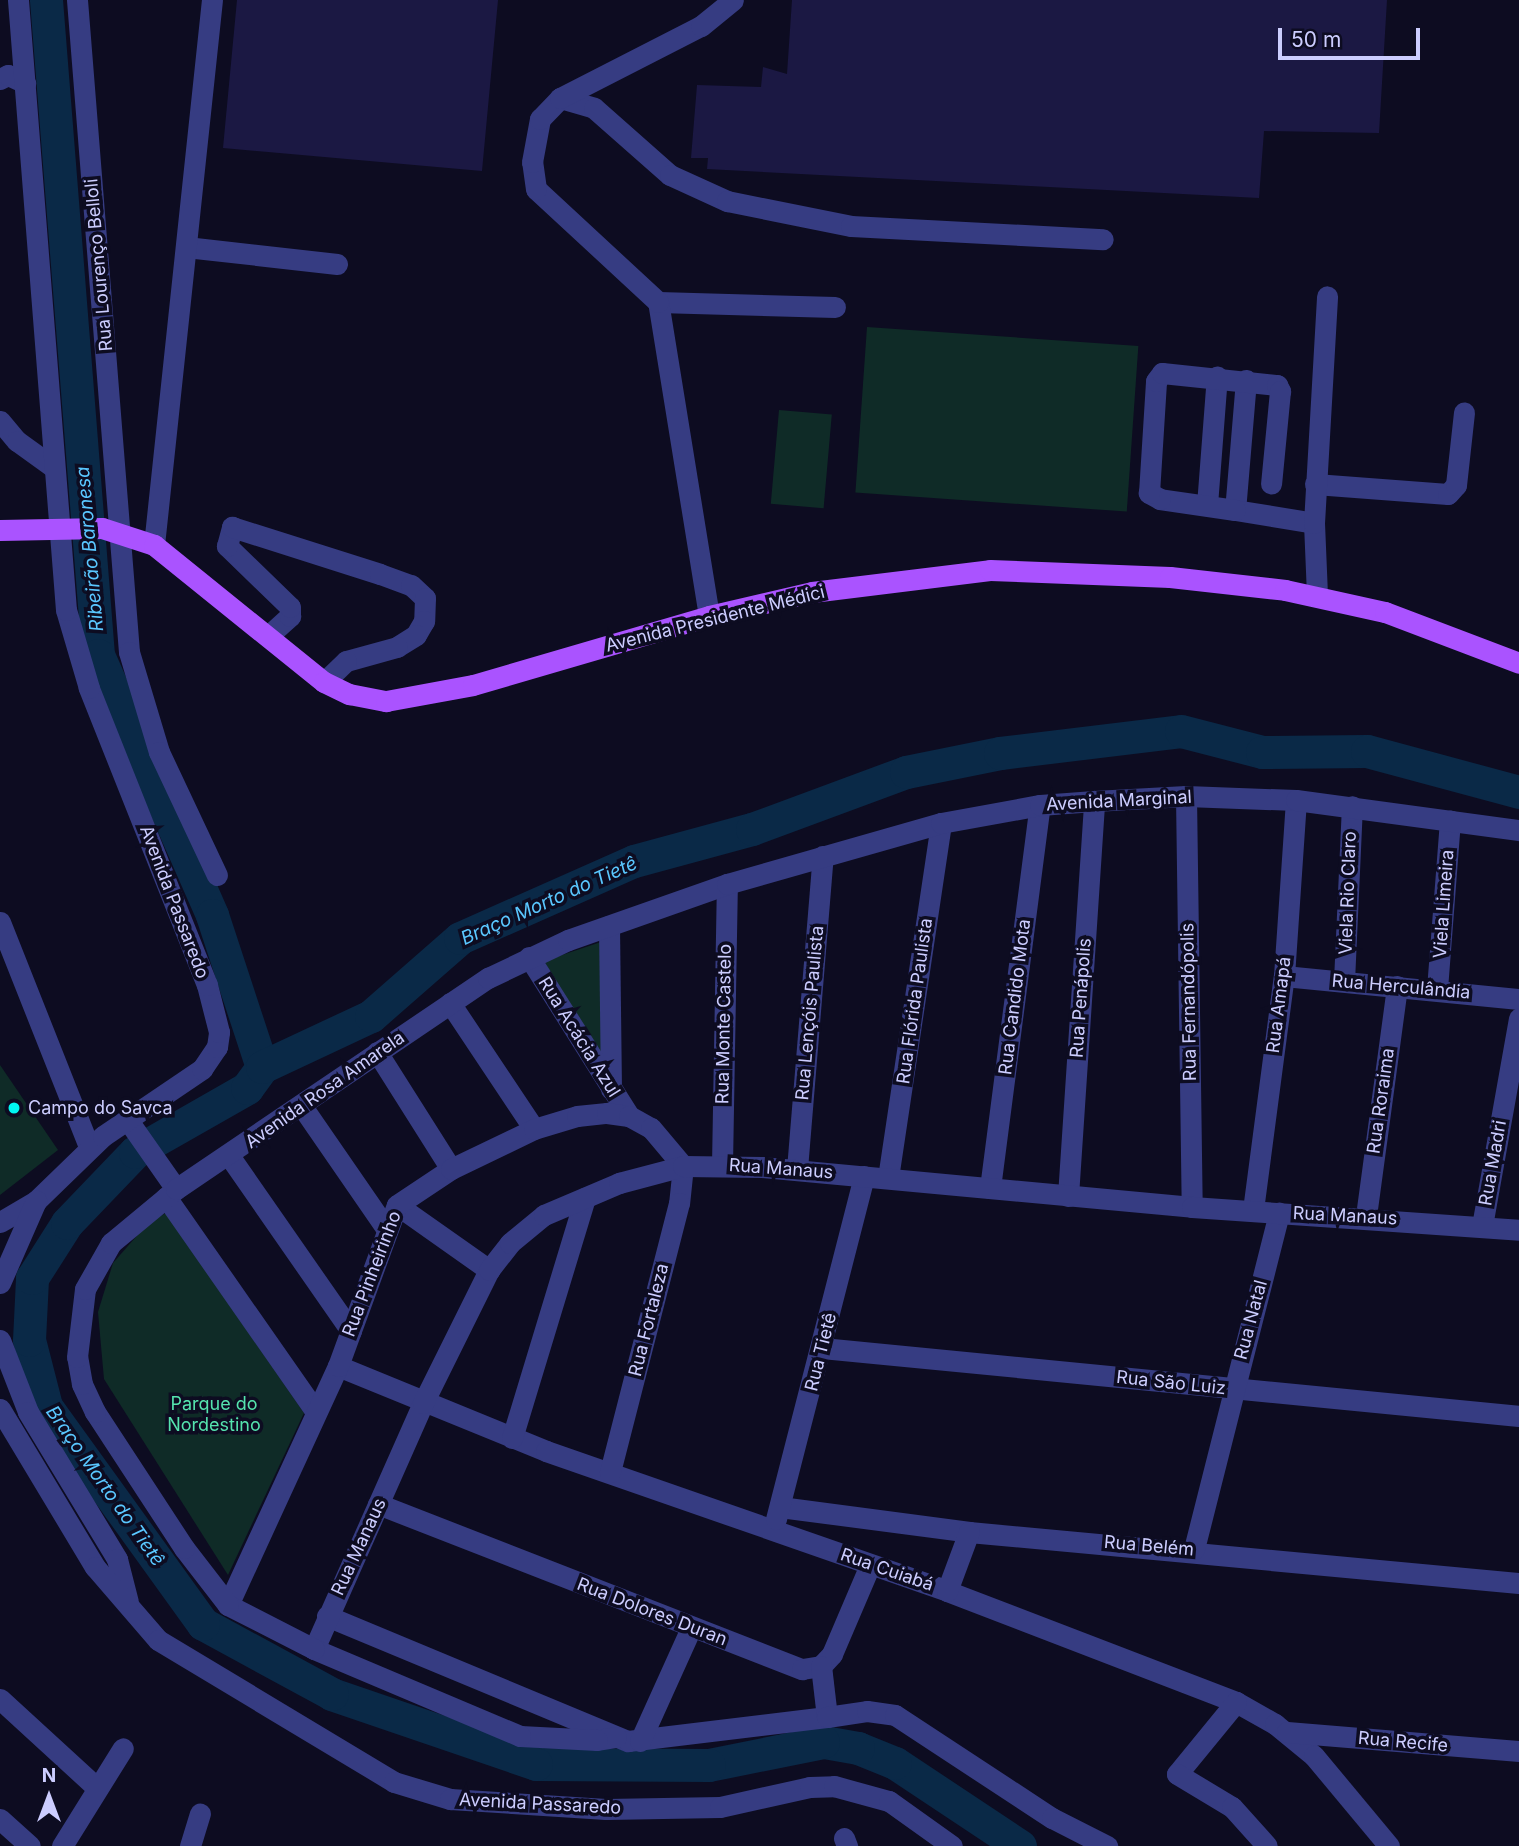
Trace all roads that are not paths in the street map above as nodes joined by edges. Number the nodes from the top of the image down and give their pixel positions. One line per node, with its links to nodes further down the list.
1 (18, 0): 6 (street)
2 (77, 0): 25 (street, Rua Lourenço Belloli)
3 (212, 0): 9 (street)
4 (733, 0): 7 (street)
5 (0, 79): 6 (street)
6 (25, 83): 18 (street)
7 (560, 98): 8 (street); 12 (street)
8 (1103, 239)
9 (186, 247): 10 (street); 27 (street)
10 (337, 264)
11 (1327, 296): 20 (street)
12 (657, 302): 13 (street); 29 (street)
13 (835, 307)
14 (1216, 376): 15 (street); 21 (street); 21 (street)
15 (1246, 380): 19 (street); 22 (street)
16 (1464, 412): 20 (street)
17 (0, 421): 18 (street)
18 (53, 467): 24 (street)
19 (1271, 484)
20 (1315, 484): 23 (street)
21 (1207, 505): 22 (street)
22 (1235, 510): 23 (street)
23 (1314, 523): 28 (street)
24 (65, 528): 25 (main road, Avenida Presidente Médici); 26 (main road, Avenida Presidente Médici); 58 (street, Avenida Passaredo)
25 (112, 529): 27 (main road, Avenida Presidente Médici); 42 (street, Rua Lourenço Belloli)
26 (0, 530)
27 (154, 545): 30 (main road, Avenida Presidente Médici)
28 (1317, 596): 29 (main road, Avenida Presidente Médici); 31 (main road, Avenida Presidente Médici)
29 (709, 616): 32 (main road, Avenida Presidente Médici)
30 (268, 636): 32 (main road, Avenida Presidente Médici); 32 (street)
31 (1519, 663)
32 (324, 682)
33 (1186, 796): 34 (street, Avenida Marginal); 35 (street, Avenida Marginal); 74 (street, Rua Fernandópolis)
34 (1296, 800): 37 (street, Avenida Marginal); 47 (street, Rua Amapá)
35 (1094, 801): 36 (street, Avenida Marginal); 70 (street, Rua Penápolis)
36 (1040, 805): 39 (street, Avenida Marginal); 68 (street, Rua Candido Mota)
37 (1352, 806): 38 (street, Avenida Marginal); 48 (street, Viela Rio Claro)
38 (1450, 820): 40 (street, Avenida Marginal); 50 (street, Viela Limeira)
39 (941, 823): 41 (street, Avenida Marginal); 67 (street, Rua Flórida Paulista)
40 (1519, 830)
41 (823, 856): 43 (street, Avenida Marginal); 65 (street, Rua Lençóis Paulista)
42 (217, 875)
43 (727, 884): 44 (street, Avenida Rosa Amarela); 62 (street, Rua Monte Castelo)
44 (609, 926): 46 (street, Avenida Rosa Amarela); 55 (street)
45 (1, 928): 60 (street)
46 (529, 957): 52 (street, Avenida Rosa Amarela); 55 (street, Rua Acácia Azul)
47 (1283, 976): 48 (street, Rua Herculândia); 75 (street, Rua Amapá)
48 (1344, 981): 49 (street, Rua Herculândia)
49 (1397, 986): 50 (street, Rua Herculândia); 77 (street, Rua Roraima)
50 (1437, 989): 51 (street, Rua Herculândia)
51 (1519, 999)
52 (450, 1003): 54 (street, Avenida Rosa Amarela); 59 (street)
53 (1519, 1018): 79 (street, Rua Madri)
54 (377, 1052): 56 (street, Avenida Rosa Amarela); 64 (street)
55 (611, 1091): 57 (street, Rua Acácia Azul)
56 (301, 1105): 61 (street, Avenida Rosa Amarela); 80 (street)
57 (629, 1116): 59 (street, Rua Pinheirinho); 63 (street, Rua Pinheirinho)
58 (127, 1119): 60 (street, Avenida Passaredo); 69 (street)
59 (534, 1129): 64 (street, Rua Pinheirinho)
60 (89, 1147): 72 (street, Avenida Passaredo)
61 (230, 1157): 69 (street, Avenida Rosa Amarela); 84 (street)
62 (722, 1165): 63 (street, Rua Manaus); 65 (street, Rua Manaus)
63 (683, 1166): 71 (street, Rua Manaus); 94 (street, Rua Fortaleza)
64 (451, 1169): 73 (street, Rua Pinheirinho)
65 (797, 1169): 66 (street, Rua Manaus)
66 (864, 1176): 67 (street, Rua Manaus); 86 (street, Rua Tietê)
67 (888, 1178): 68 (street, Rua Manaus)
68 (990, 1188): 70 (street, Rua Manaus)
69 (171, 1193): 91 (street); 104 (street, Avenida Rosa Amarela)
70 (1068, 1196): 74 (street, Rua Manaus)
71 (585, 1198): 82 (street, Rua Manaus); 93 (street)
72 (36, 1201): 78 (street, Avenida Passaredo); 83 (street, Avenida Passaredo)
73 (397, 1205): 80 (street, Rua Pinheirinho); 82 (street)
74 (1192, 1207): 75 (street, Rua Manaus)
75 (1253, 1210): 76 (street, Rua Manaus)
76 (1279, 1213): 77 (street, Rua Manaus); 88 (street, Rua Natal)
77 (1366, 1216): 79 (street, Rua Manaus)
78 (0, 1222)
79 (1482, 1226): 81 (street, Rua Manaus)
80 (386, 1228): 84 (street, Rua Pinheirinho)
81 (1519, 1230)
82 (489, 1270): 89 (street, Rua Manaus)
83 (0, 1283)
84 (351, 1331): 87 (street, Rua Pinheirinho)
85 (0, 1340): 103 (street, Avenida Passaredo)
86 (822, 1348): 88 (street, Rua São Luiz); 96 (street, Rua Tietê)
87 (338, 1366): 89 (street, Rua Cuiabá); 91 (street, Rua Pinheirinho)
88 (1232, 1389): 92 (street, Rua São Luiz); 99 (street, Rua Natal)
89 (423, 1403): 93 (street, Rua Cuiabá); 95 (street, Rua Manaus)
90 (0, 1409): 103 (street, Avenida Passaredo)
91 (316, 1412): 104 (street, Rua Pinheirinho)
92 (1519, 1416)
93 (512, 1438): 94 (street, Rua Cuiabá)
94 (610, 1472): 97 (street, Rua Cuiabá)
95 (379, 1504): 105 (street, Rua Manaus); 106 (street, Rua Dolores Duran)
96 (780, 1507): 97 (street, Rua Tietê); 98 (street, Rua Belém)
97 (773, 1528): 100 (street, Rua Cuiabá)
98 (969, 1532): 99 (street, Rua Belém); 102 (street)
99 (1194, 1549): 101 (street, Rua Belém)
100 (870, 1565): 102 (street, Rua Cuiabá); 108 (street)
101 (1519, 1583)
102 (947, 1591): 110 (street, Rua Cuiabá)
103 (128, 1602): 123 (street, Avenida Passaredo)
104 (228, 1605): 107 (street)
105 (327, 1616): 107 (street, Rua Manaus); 113 (street)
106 (691, 1628): 108 (street, Rua Dolores Duran); 114 (street)
107 (314, 1648): 113 (street)
108 (821, 1666): 111 (street)
109 (0, 1699): 117 (street)
110 (1236, 1702): 112 (street, Rua Cuiabá); 125 (street)
111 (827, 1717): 114 (street); 124 (street)
112 (1287, 1732): 116 (street, Rua Recife); 126 (street, Rua Cuiabá)
113 (616, 1737): 114 (street)
114 (640, 1741)
115 (123, 1748): 117 (street)
116 (1519, 1751)
117 (97, 1788): 121 (street)
118 (200, 1813): 122 (street)
119 (0, 1819): 120 (street)
120 (30, 1846)
121 (62, 1846)
122 (190, 1846)
123 (952, 1846)
124 (1107, 1846)
125 (1267, 1846)
126 (1389, 1846)

